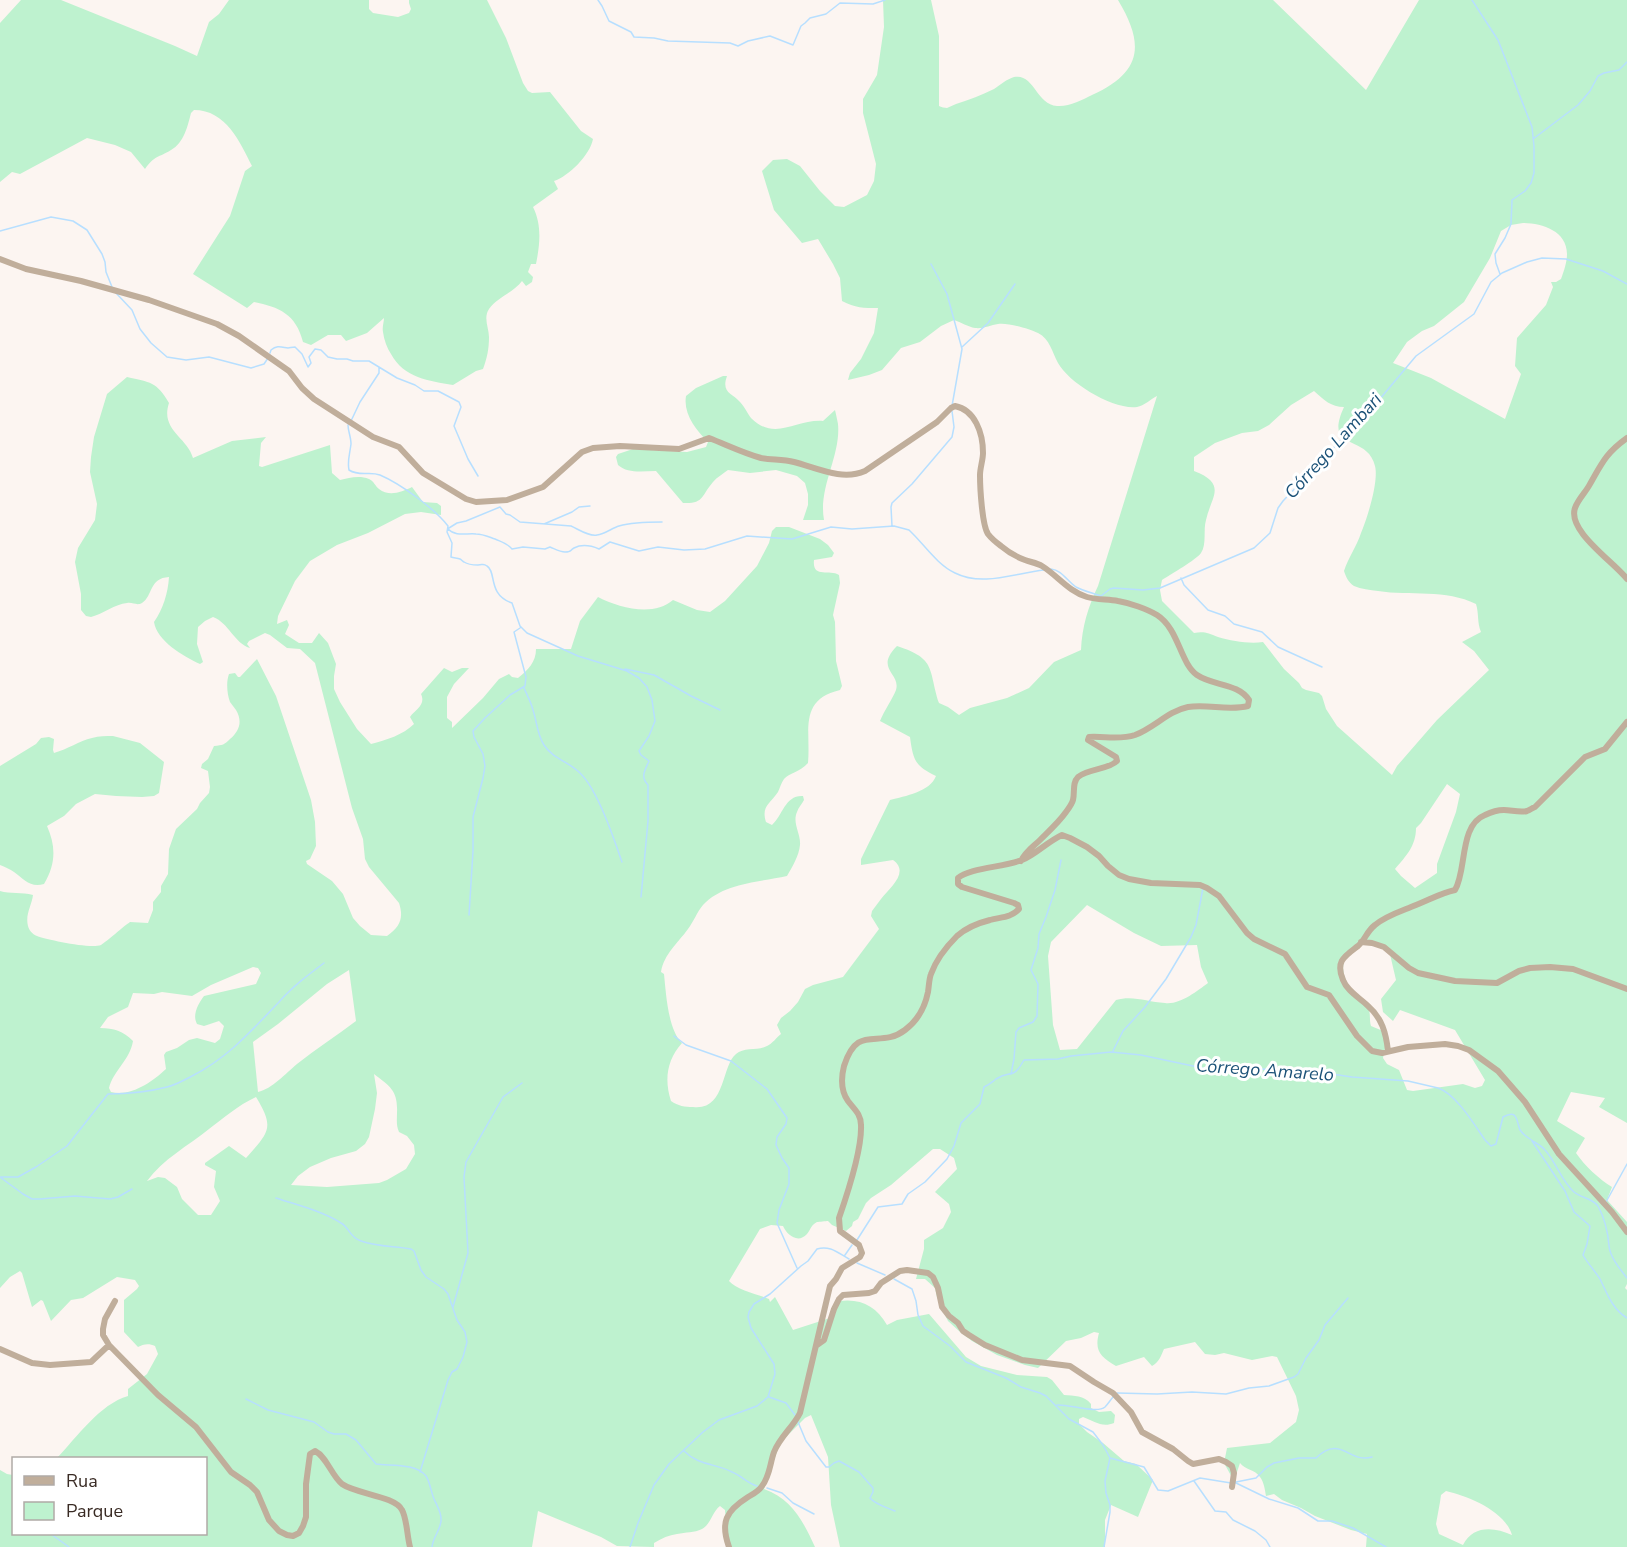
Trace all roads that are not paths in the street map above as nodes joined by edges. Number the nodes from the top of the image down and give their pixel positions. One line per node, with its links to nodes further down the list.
1 (0, 259): 5 (street)
2 (1627, 438): 3 (street)
3 (1627, 579)
4 (1627, 722): 6 (street)
5 (1021, 861): 8 (street); 12 (street)
6 (1361, 942): 7 (street); 8 (street)
7 (1627, 989)
8 (1388, 1051): 9 (street)
9 (1627, 1232)
10 (115, 1301): 11 (street)
11 (109, 1345): 13 (street); 15 (street)
12 (817, 1345): 14 (street); 16 (street)
13 (0, 1349)
14 (1232, 1486)
15 (410, 1547)
16 (729, 1547)

